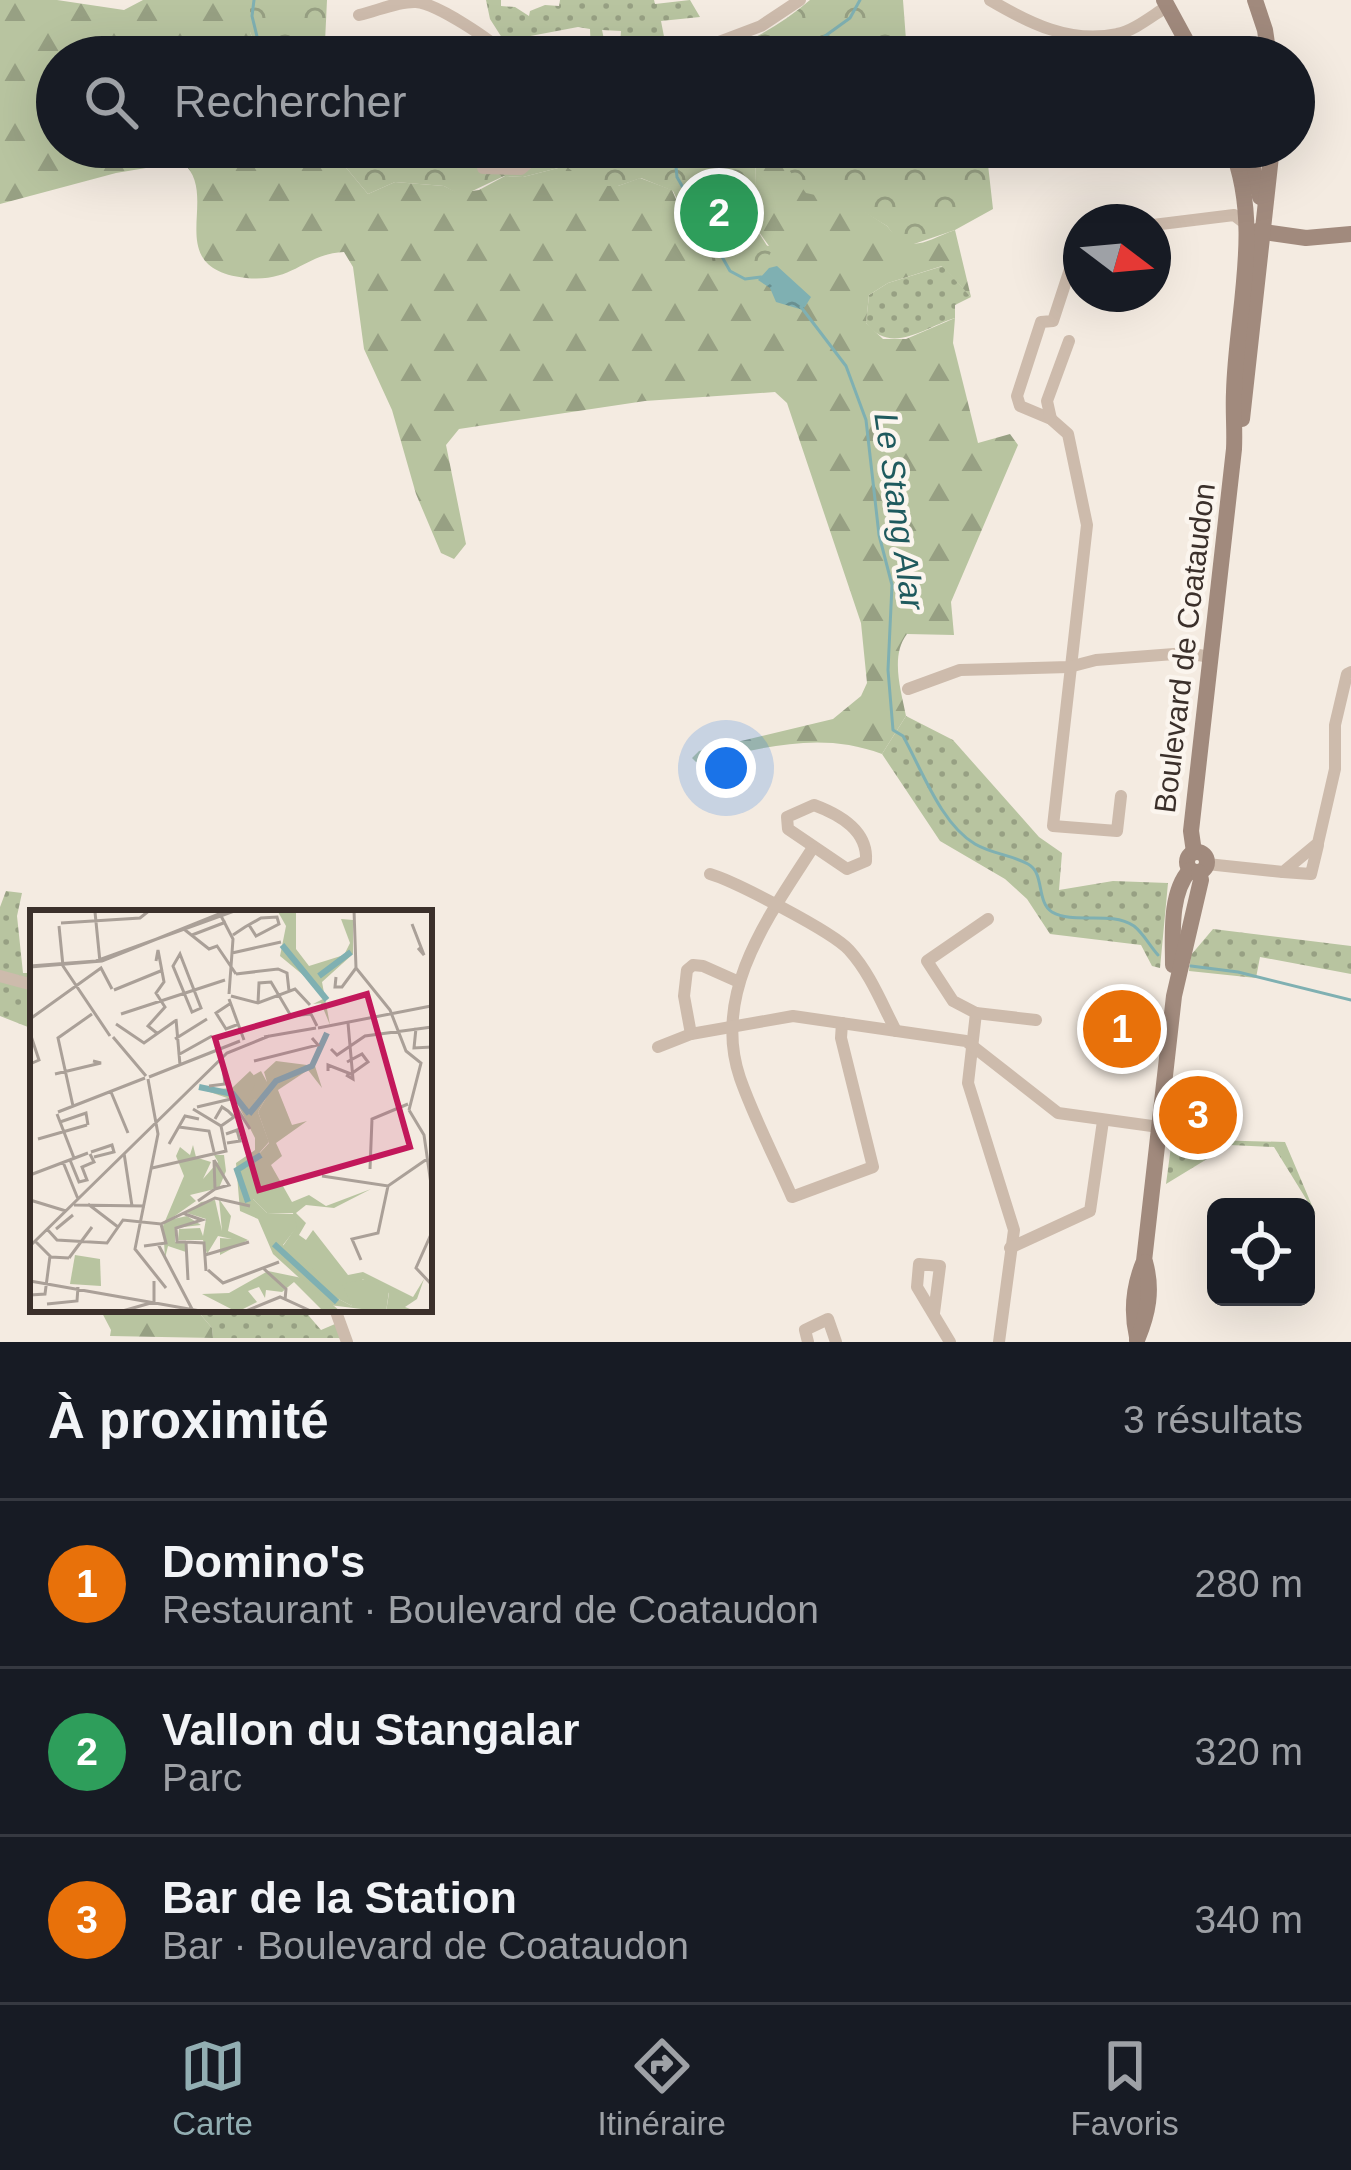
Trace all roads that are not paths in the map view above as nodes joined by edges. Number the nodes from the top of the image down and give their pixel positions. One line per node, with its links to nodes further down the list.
1 (800, 0): 7 (street)
2 (990, 0): 4 (street)
3 (1255, 0): 9 (main road); 10 (main road)
4 (1166, 3): 8 (main road)
5 (359, 15): 6 (street)
6 (480, 36)
7 (735, 36)
8 (1184, 36)
9 (1258, 36)
10 (1266, 36)
11 (483, 168): 12 (street)
12 (521, 168)
13 (1240, 168): 18 (main road, Boulevard de Coataudon)
14 (1246, 168): 16 (main road)
15 (1269, 168): 16 (main road)
16 (1263, 210): 20 (main road, Boulevard de Coataudon)
17 (1171, 223): 18 (street)
18 (1247, 225): 20 (main road); 24 (main road, Boulevard de Coataudon)
19 (1351, 234): 20 (main road)
20 (1264, 236): 24 (main road, Boulevard de Coataudon)
21 (1063, 289): 23 (street)
22 (1069, 341): 23 (street)
23 (1051, 419): 26 (street)
24 (1234, 449): 25 (main road, Boulevard de Coataudon)
25 (1210, 657): 26 (street); 31 (main road, Boulevard de Coataudon)
26 (1069, 667): 28 (street); 29 (street)
27 (1351, 672): 31 (street)
28 (908, 689)
29 (1121, 796)
30 (812, 849): 30 (street); 33 (street)
31 (1198, 865): 47 (main road, Boulevard de Coataudon)
32 (710, 874): 33 (street)
33 (775, 907): 36 (street); 42 (street)
34 (988, 919): 38 (street)
35 (0, 976): 37 (street)
36 (739, 982): 41 (street); 43 (street)
37 (30, 984)
38 (976, 1013): 39 (street); 45 (street)
39 (1036, 1020)
40 (842, 1023): 41 (street); 41 (street); 42 (street)
41 (734, 1025): 43 (street)
42 (896, 1031): 45 (street)
43 (691, 1034): 44 (street)
44 (658, 1047)
45 (973, 1048): 46 (street); 48 (street)
46 (1103, 1121): 47 (street); 48 (street)
47 (1160, 1126): 51 (main road, Boulevard de Coataudon)
48 (1010, 1248): 56 (street)
49 (336, 1312): 52 (street)
50 (934, 1313): 55 (street)
51 (1137, 1339)
52 (347, 1342)
53 (808, 1342): 54 (street)
54 (836, 1342)
55 (950, 1342)
56 (999, 1342)

